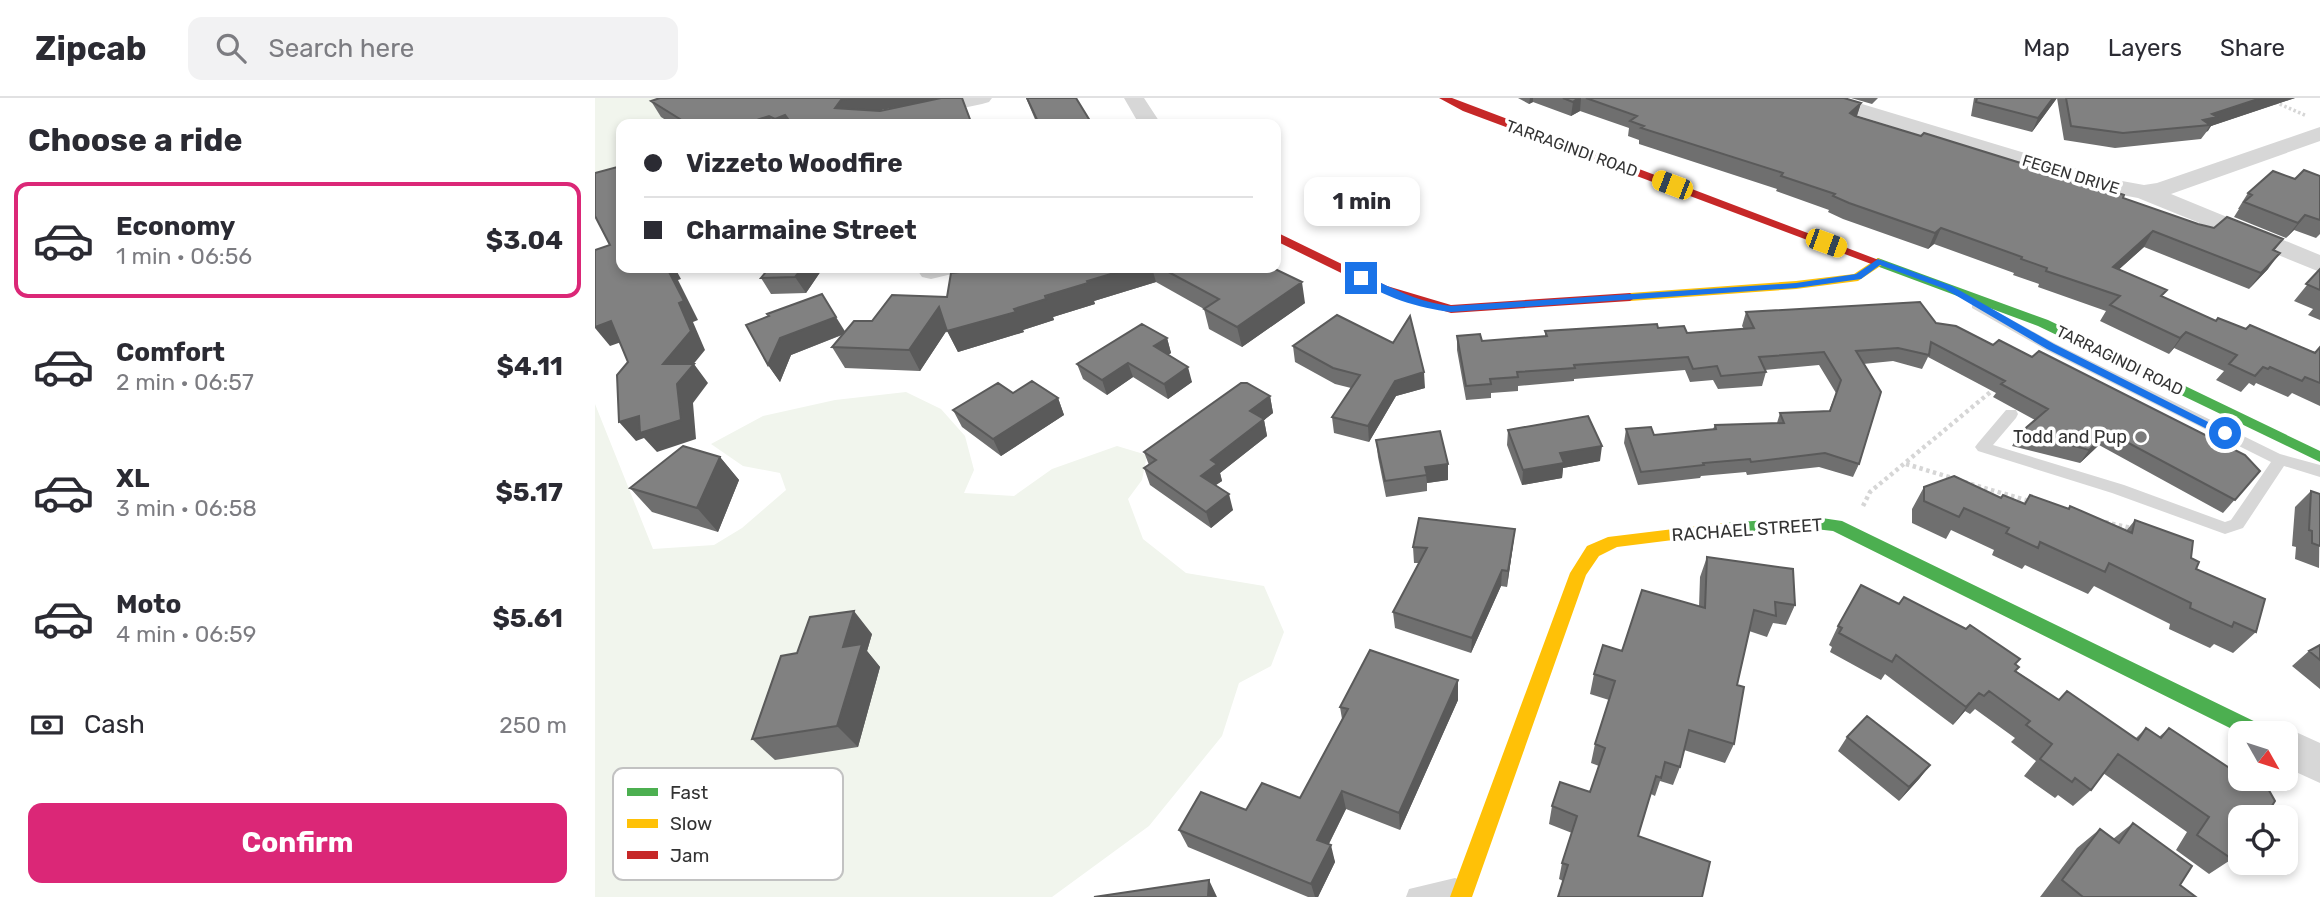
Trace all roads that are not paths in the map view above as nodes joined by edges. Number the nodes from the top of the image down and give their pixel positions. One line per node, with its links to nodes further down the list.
1 (982, 98): 5 (street)
2 (1133, 98): 6 (street)
3 (1444, 98): 10 (street, TARRAGINDI ROAD)
4 (1820, 98): 8 (street, FEGEN DRIVE)
5 (881, 119)
6 (1147, 119)
7 (2320, 134): 8 (street, FEGEN DRIVE)
8 (2144, 192): 11 (street)
9 (1281, 238): 10 (street)
10 (1878, 262): 12 (street, TARRAGINDI ROAD)
11 (2320, 264)
12 (1948, 288): 14 (street, TARRAGINDI ROAD); 15 (lane)
13 (2011, 414): 15 (lane)
14 (2320, 457)
15 (2280, 460): 16 (lane)
16 (2320, 471)
17 (2235, 721): 20 (street, RACHAEL STREET)
18 (2298, 753): 19 (street)
19 (2320, 764)
20 (1462, 892): 21 (lane, RACHAEL STREET)
21 (1417, 897)

